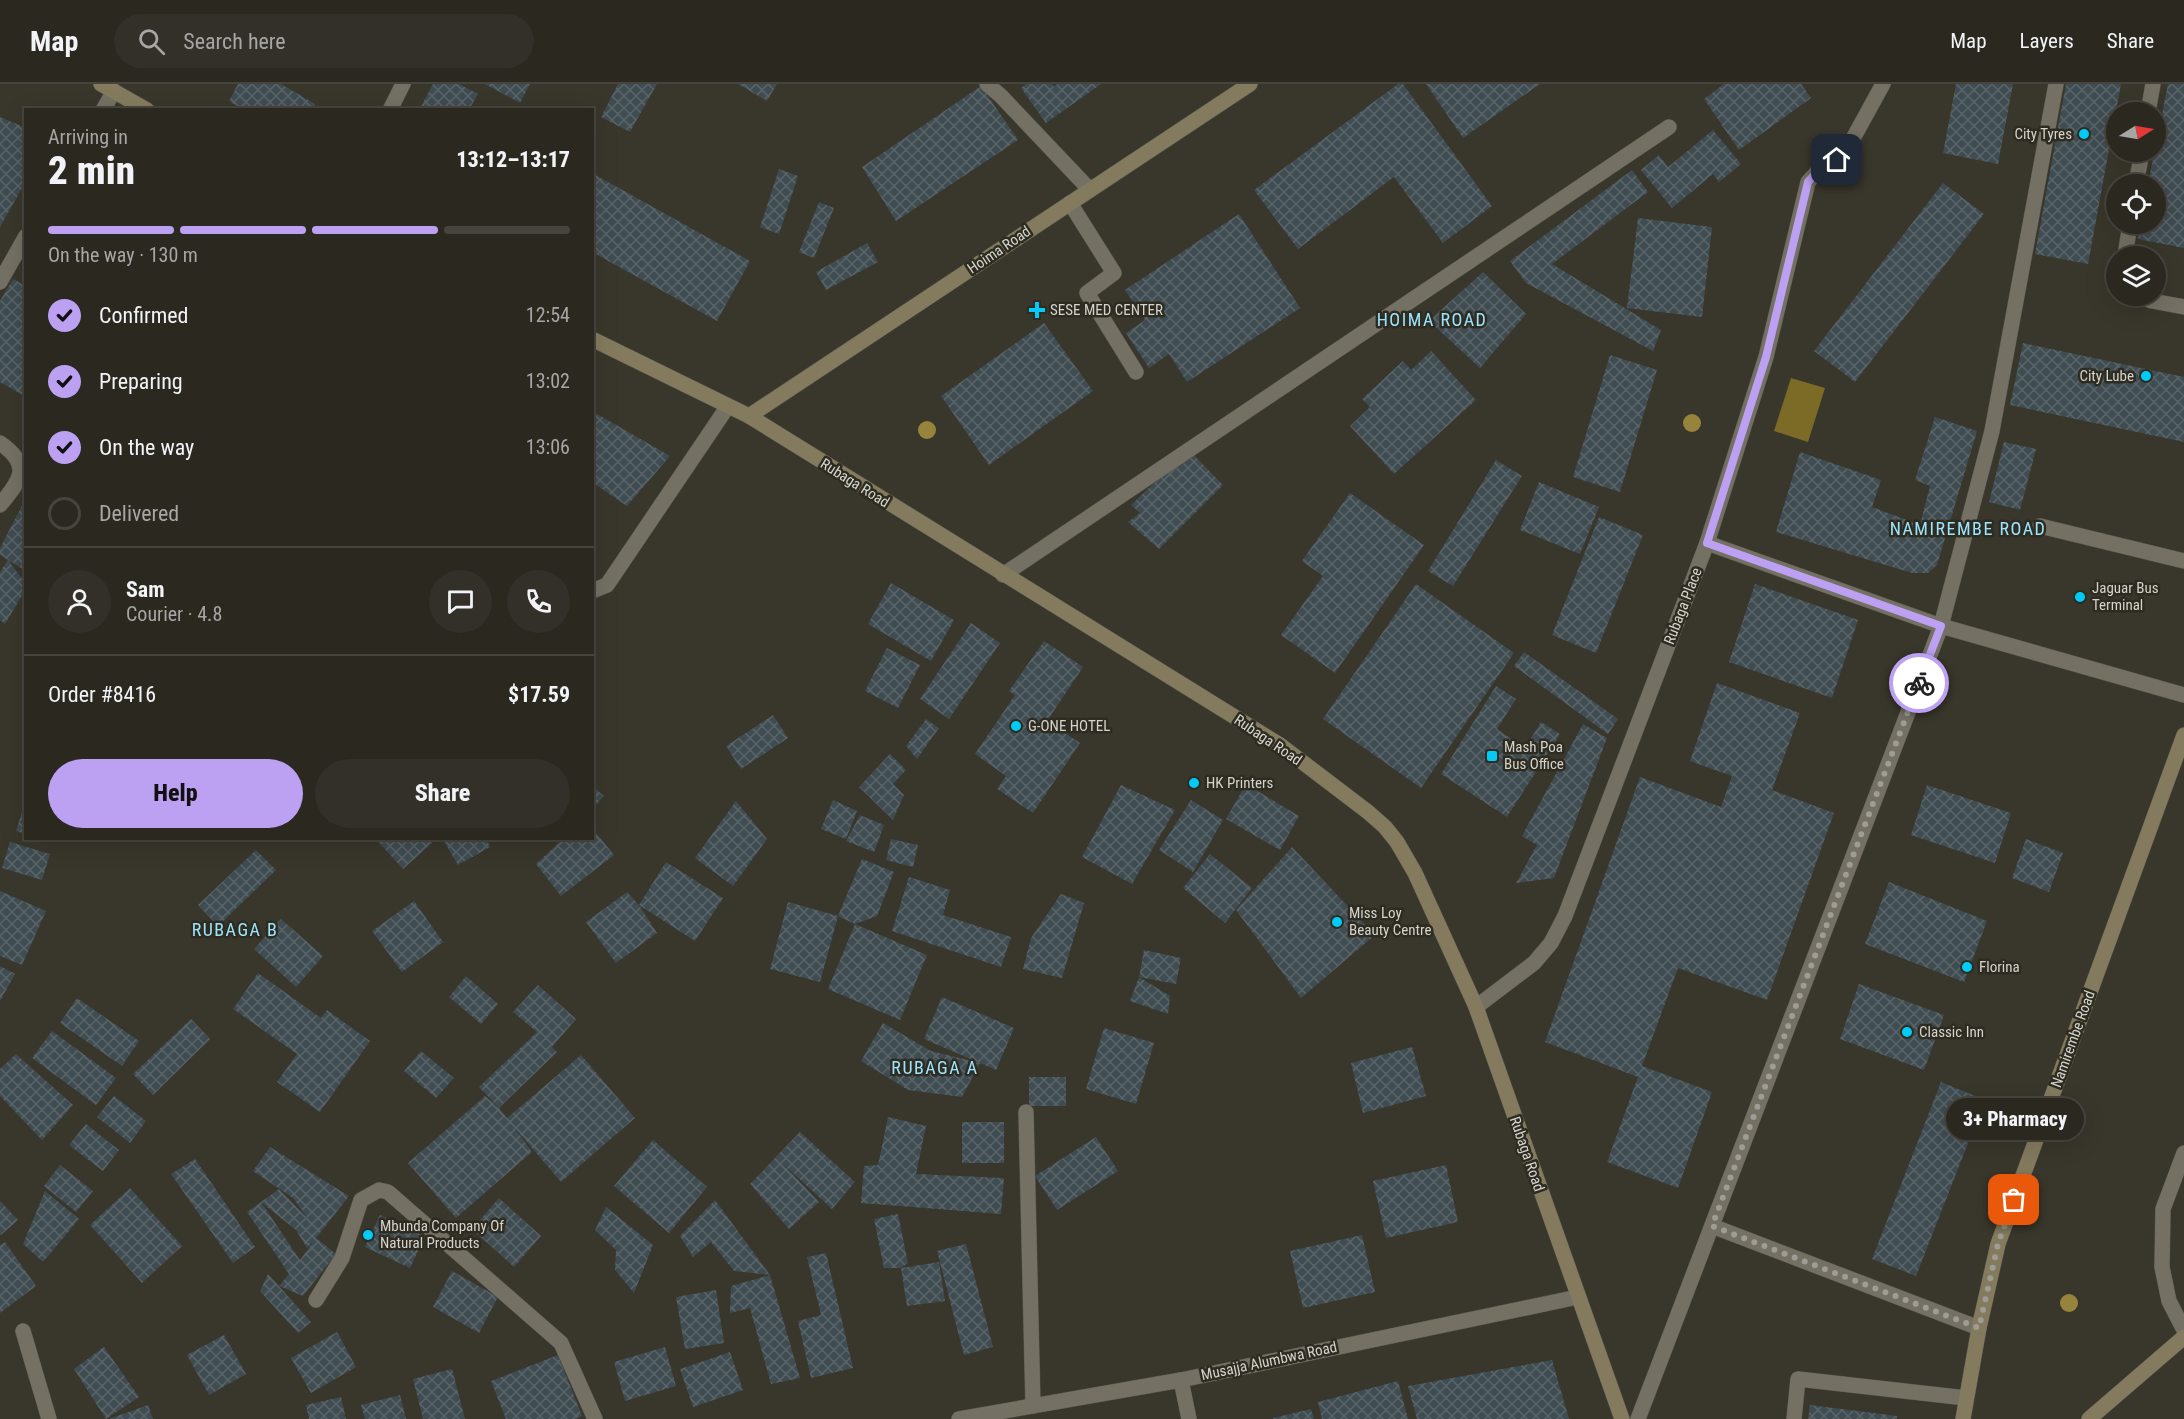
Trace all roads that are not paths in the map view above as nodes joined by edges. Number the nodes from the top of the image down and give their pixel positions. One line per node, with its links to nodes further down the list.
1 (403, 84): 11 (street)
2 (987, 84): 13 (street)
3 (1250, 84): 13 (main road, Hoima Road)
4 (1882, 84): 26 (street, Rubaga Place)
5 (2056, 84): 30 (street)
6 (2153, 84): 8 (street)
7 (107, 88): 9 (street); 10 (main road)
8 (2150, 102)
9 (103, 108)
10 (143, 108)
11 (391, 108)
12 (1669, 127): 28 (street)
13 (1090, 190): 14 (main road, Hoima Road)
14 (1070, 203): 20 (street); 22 (main road, Hoima Road)
15 (24, 240): 16 (street)
16 (0, 282)
17 (2166, 304): 18 (street)
18 (2184, 307)
19 (594, 340): 21 (main road, Rubaga Road)
20 (1136, 372)
21 (728, 406): 22 (main road, Rubaga Road); 29 (street)
22 (749, 416): 28 (main road, Rubaga Road)
23 (0, 443): 24 (street)
24 (0, 505)
25 (2040, 526): 27 (street)
26 (1707, 543): 30 (street); 33 (street, Rubaga Place)
27 (2184, 561)
28 (1003, 574): 33 (main road, Rubaga Road)
29 (594, 590)
30 (1941, 626): 31 (street); 36 (street)
31 (2184, 695)
32 (2184, 735): 39 (main road, Namirembe Road)
33 (1476, 1007): 37 (main road, Rubaga Road)
34 (1026, 1112): 45 (street)
35 (2184, 1153): 40 (street)
36 (1712, 1226): 39 (street); 51 (street)
37 (1578, 1297): 43 (street, Musajja Alumbwa Road); 50 (main road, Rubaga Road)
38 (316, 1300): 47 (street)
39 (1979, 1328): 44 (main road, Namirembe Road)
40 (2184, 1330)
41 (23, 1331): 46 (street)
42 (2184, 1337): 54 (main road)
43 (1181, 1380): 45 (street, Musajja Alumbwa Road); 49 (street)
44 (1966, 1398): 52 (street); 53 (main road, Namirembe Road)
45 (1033, 1406): 48 (street, Musajja Alumbwa Road)
46 (49, 1419)
47 (595, 1419)
48 (959, 1419)
49 (1189, 1419)
50 (1622, 1419)
51 (1638, 1419)
52 (1794, 1419)
53 (1963, 1419)
54 (2089, 1419)

